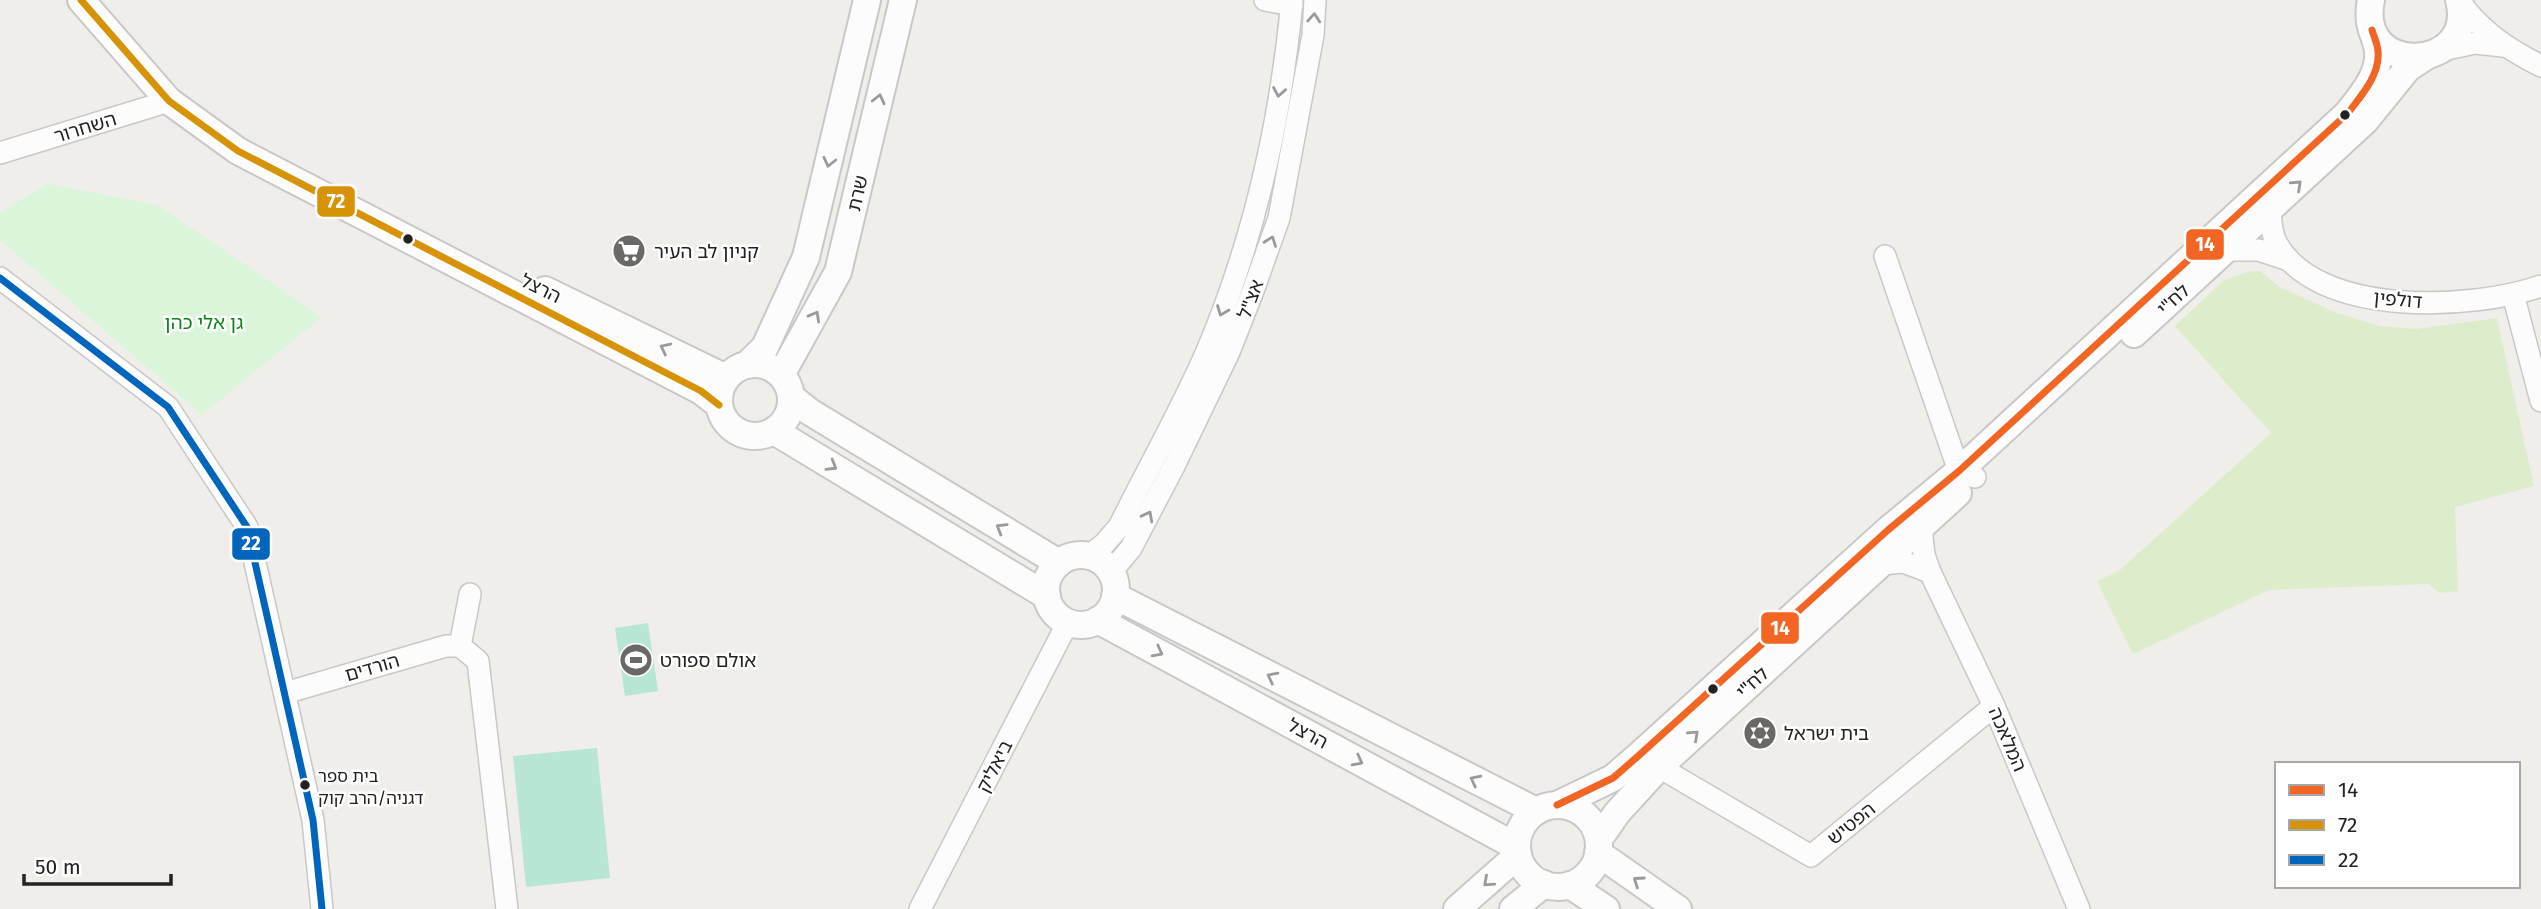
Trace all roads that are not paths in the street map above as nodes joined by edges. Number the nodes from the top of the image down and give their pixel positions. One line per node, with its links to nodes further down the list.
1 (81, 0): 13 (street, הרצל)
2 (867, 0): 22 (street, שרת, one-way to 22)
3 (903, 0): 23 (street, שרת, one-way to 3)
4 (1265, 0): 8 (street)
5 (1315, 0): 33 (street, אצ"ל, one-way to 5)
6 (2371, 0): 9 (street, לח"י)
7 (2460, 1): 10 (street); 11 (street, לח"י)
8 (1292, 2): 29 (street, אצ"ל, one-way to 29)
9 (2372, 30): 11 (street); 27 (street, לח"י)
10 (2503, 46): 11 (street); 12 (street)
11 (2433, 53): 15 (street, לח"י, one-way to 11)
12 (2541, 66)
13 (169, 101): 14 (street, השחרור); 22 (street, הרצל, one-way to 13); 25 (street, הרצל)
14 (0, 153)
15 (2270, 211): 16 (street, לח"י); 18 (street)
16 (2227, 250): 18 (street); 27 (street, לח"י)
17 (1885, 256): 27 (street)
18 (2291, 261): 21 (street, דולפין)
19 (0, 278): 39 (street)
20 (2541, 286): 21 (street, דולפין)
21 (2513, 294): 24 (street)
22 (737, 371): 23 (street); 25 (street)
23 (786, 386): 26 (street); 30 (street, one-way to 23)
24 (2541, 401)
25 (719, 405): 26 (street)
26 (774, 431): 35 (street, one-way to 35)
27 (1967, 474): 28 (street, לח"י)
28 (1912, 522): 31 (street, לח"י); 32 (street, המלאכה); 42 (street, לח"י)
29 (1089, 556): 30 (street); 33 (street)
30 (1059, 563): 35 (street)
31 (1881, 564): 32 (street); 41 (street, לח"י, one-way to 31)
32 (1930, 572): 40 (street, המלאכה)
33 (1113, 584): 36 (street); 42 (street, הרצל, one-way to 33)
34 (470, 594): 38 (street)
35 (1047, 596): 37 (street)
36 (1098, 620): 37 (street); 44 (street, הרצל, one-way to 44)
37 (1068, 622): 49 (street, ביאליק)
38 (460, 646): 39 (street, הורדים); 48 (street)
39 (285, 693): 47 (street)
40 (1994, 706): 41 (street, הפטיש); 54 (street, המלאכה)
41 (1658, 767): 43 (street, לח"י)
42 (1546, 808): 43 (street); 44 (street)
43 (1599, 846): 46 (street); 53 (street, one-way to 43)
44 (1518, 851): 45 (street); 50 (street, one-way to 50)
45 (1544, 884): 46 (street); 51 (street)
46 (1570, 885): 52 (street)
47 (322, 909)
48 (507, 909)
49 (920, 909)
50 (1457, 909)
51 (1513, 909)
52 (1606, 909)
53 (1678, 909)
54 (2079, 909)

